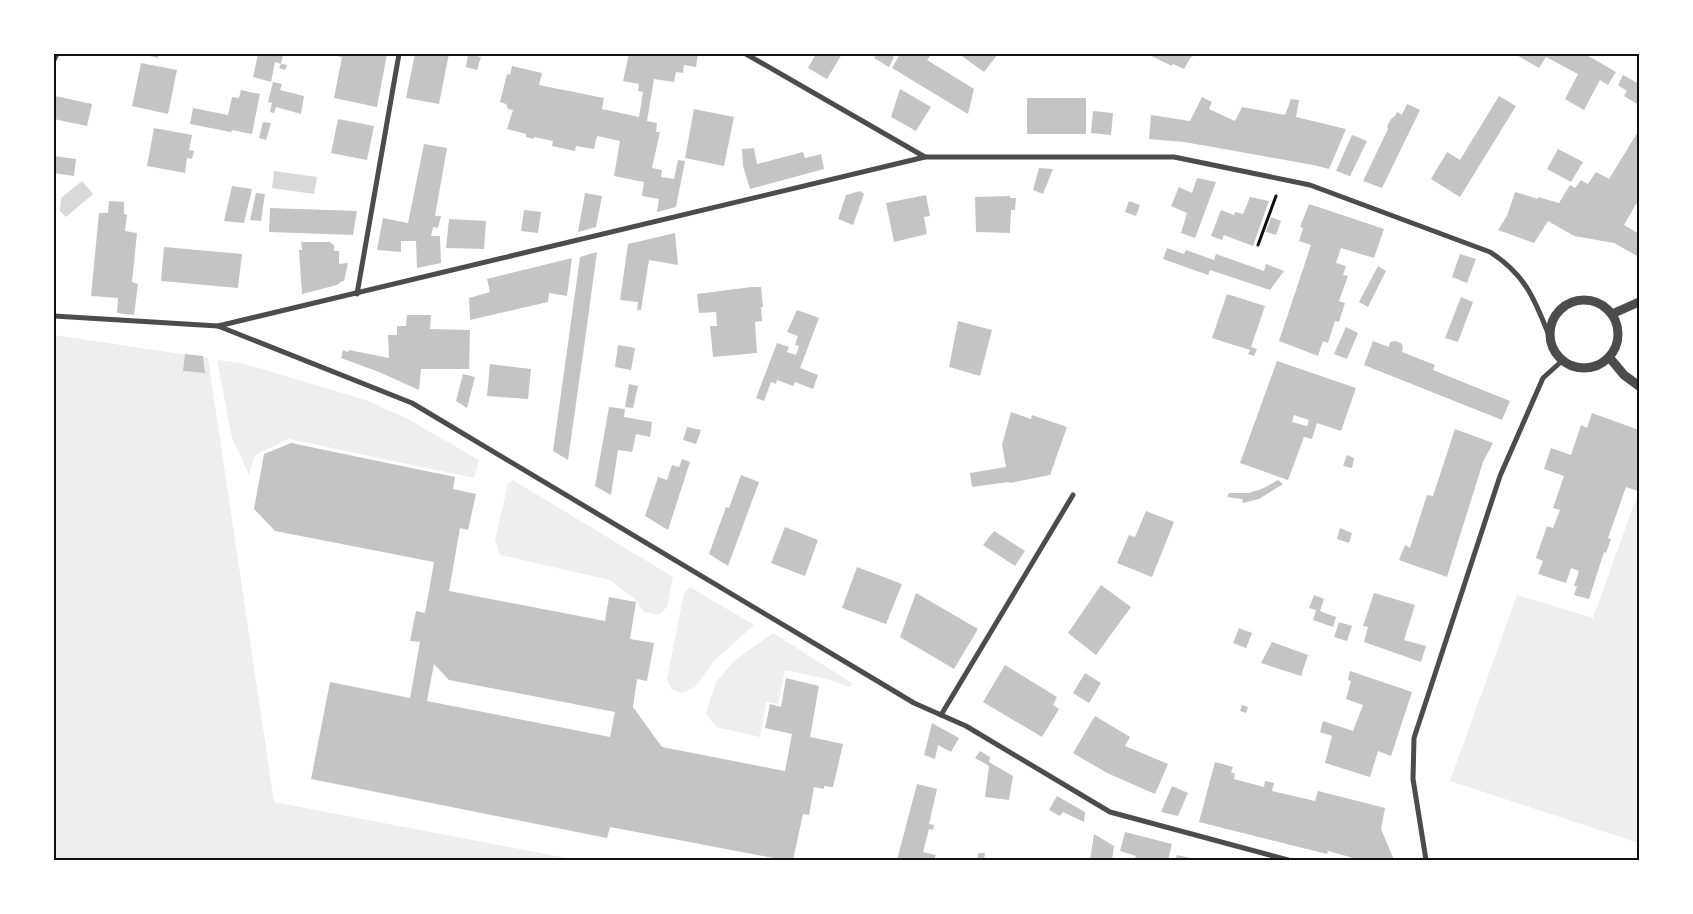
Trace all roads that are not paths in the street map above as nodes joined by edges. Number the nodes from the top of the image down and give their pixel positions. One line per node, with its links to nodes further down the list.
1 (57, 54): 4 (street)
2 (399, 54): 6 (street)
3 (746, 54): 5 (street)
4 (54, 60)
5 (925, 158): 6 (street); 11 (street)
6 (357, 294): 10 (street)
7 (1639, 302): 8 (street)
8 (1612, 314): 11 (street); 12 (street)
9 (54, 316): 10 (street)
10 (218, 326): 16 (street)
11 (1550, 338): 13 (street)
12 (1609, 357): 13 (street); 14 (street)
13 (1563, 360): 18 (street)
14 (1639, 386)
15 (1073, 496): 16 (street)
16 (941, 715): 17 (street)
17 (1288, 860)
18 (1426, 860)

